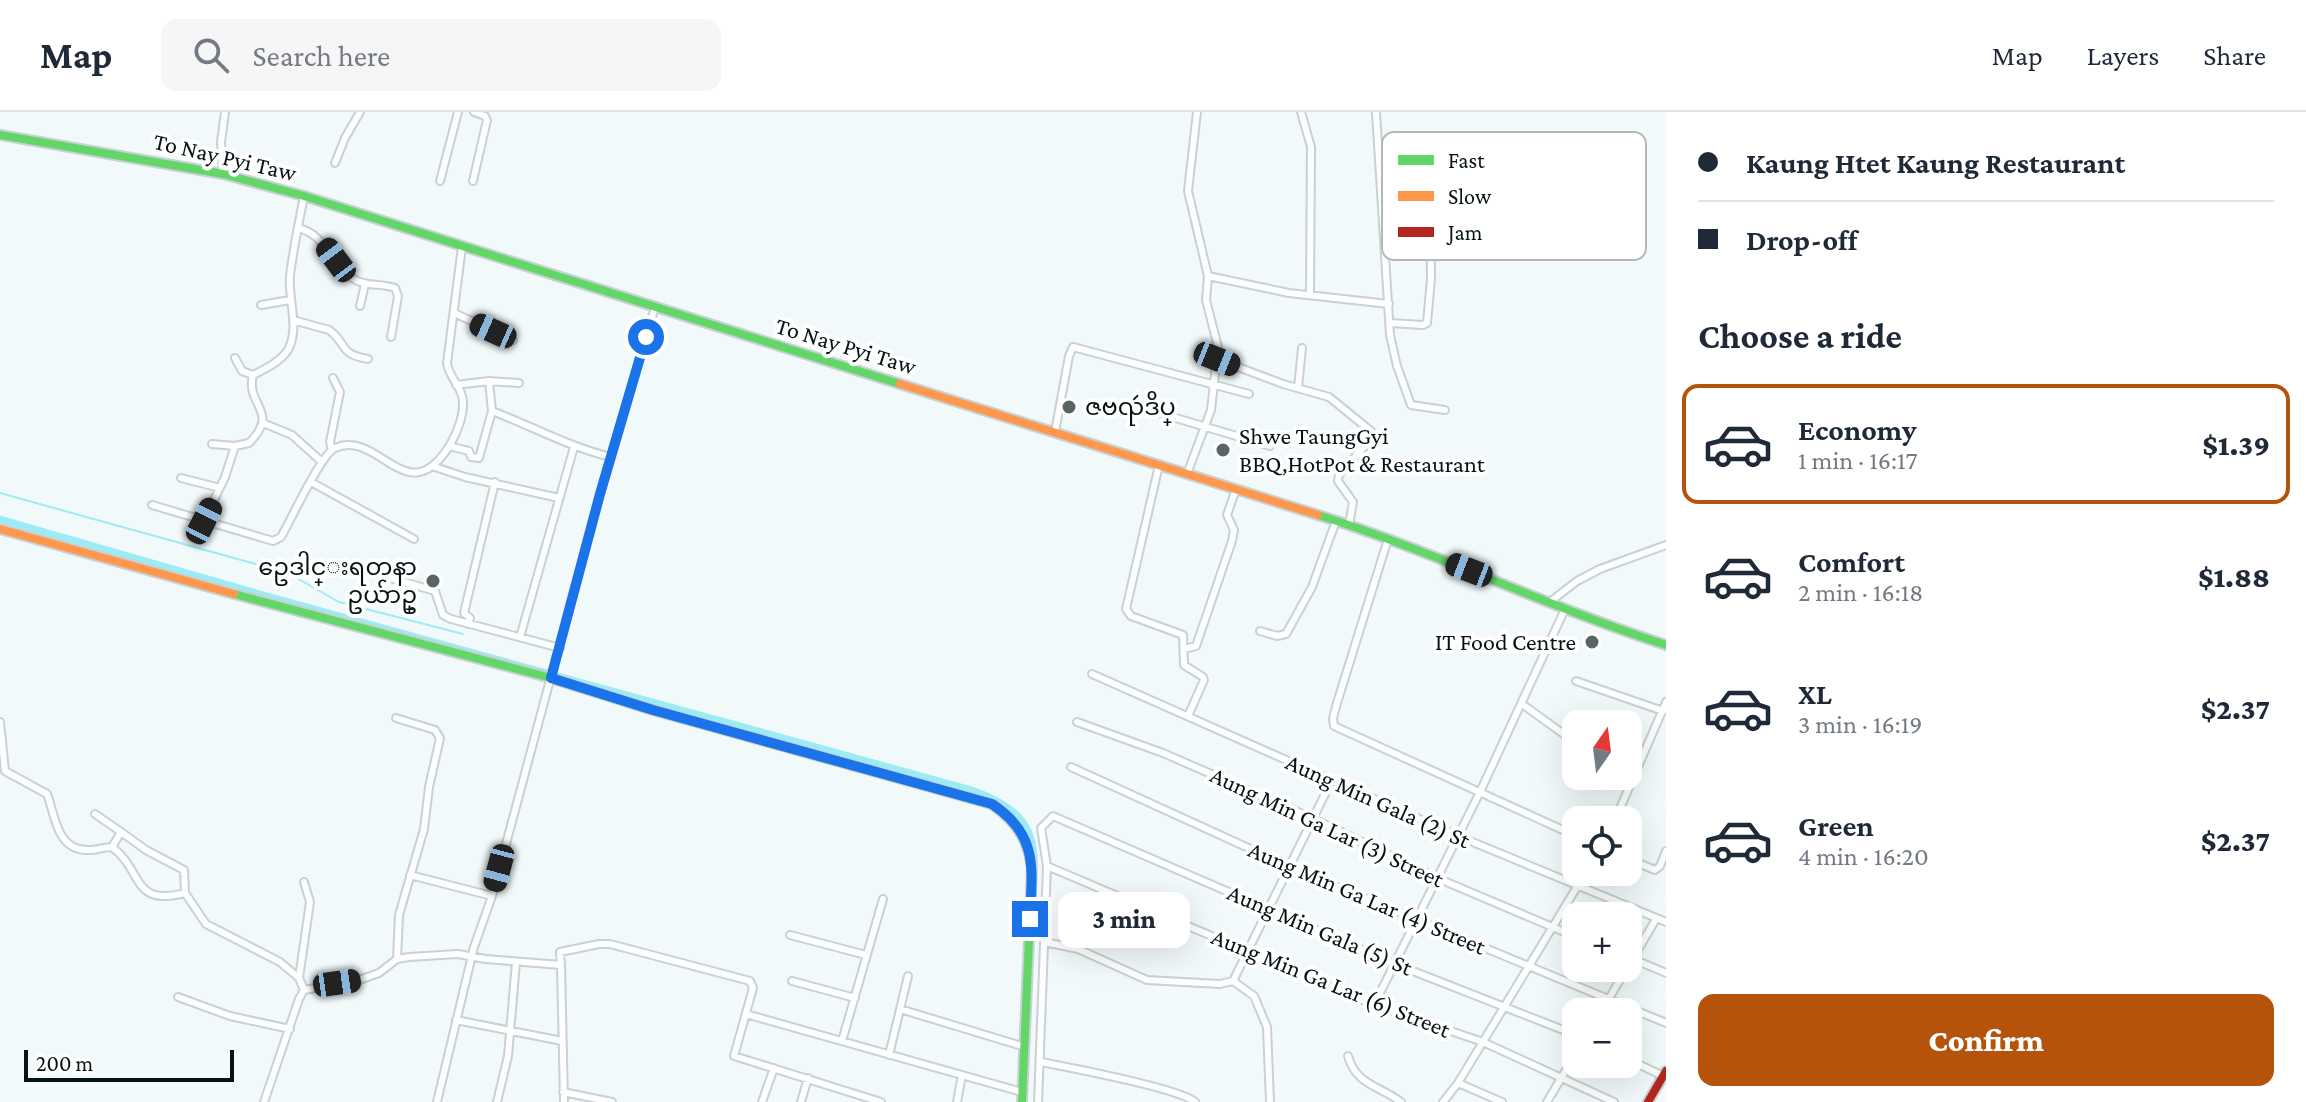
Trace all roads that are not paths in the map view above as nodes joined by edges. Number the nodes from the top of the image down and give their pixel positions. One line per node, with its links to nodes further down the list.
1 (225, 112): 10 (street)
2 (360, 112): 9 (street)
3 (458, 112): 11 (street)
4 (474, 112): 12 (street)
5 (1197, 112): 19 (street)
6 (1301, 112): 21 (street)
7 (1376, 112): 14 (street)
8 (0, 135): 10 (main road, To Nay Pyi Taw)
9 (335, 163)
10 (223, 174): 13 (main road, To Nay Pyi Taw)
11 (440, 181)
12 (473, 181)
13 (304, 196): 15 (street); 16 (main road, To Nay Pyi Taw)
14 (1382, 201)
15 (298, 228): 20 (street); 22 (street)
16 (462, 247): 26 (main road, To Nay Pyi Taw); 27 (street)
17 (1386, 260): 23 (street)
18 (1431, 260): 29 (street)
19 (1208, 276): 21 (street); 35 (street)
20 (365, 284): 25 (street); 30 (street)
21 (1310, 294): 23 (street)
22 (290, 300): 24 (street); 28 (street)
23 (1389, 304): 29 (street)
24 (261, 305)
25 (360, 306)
26 (655, 307): 49 (main road, To Nay Pyi Taw); 56 (street)
27 (454, 313): 31 (street); 40 (street)
28 (293, 320): 34 (street); 36 (street)
29 (1390, 323): 44 (street)
30 (391, 337)
31 (513, 340)
32 (1302, 348): 42 (street)
33 (235, 358): 36 (street)
34 (368, 359)
35 (1217, 359): 41 (street); 42 (street)
36 (253, 375): 47 (street)
37 (333, 378): 55 (street)
38 (489, 381): 39 (street); 40 (street); 45 (street)
39 (519, 383)
40 (456, 385): 52 (street)
41 (1214, 385): 43 (street); 48 (street); 49 (street)
42 (1298, 388): 70 (street)
43 (1249, 394)
44 (1445, 410)
45 (492, 411): 52 (street); 54 (street)
46 (1159, 413): 48 (street)
47 (263, 423): 51 (street); 57 (street)
48 (1206, 426): 53 (street); 60 (street)
49 (1055, 432): 58 (main road, To Nay Pyi Taw)
50 (212, 444): 51 (street)
51 (235, 446): 64 (street)
52 (449, 446): 59 (street)
53 (1270, 446)
54 (574, 447): 56 (street); 66 (street)
55 (332, 450): 57 (street); 59 (street)
56 (611, 457): 82 (street)
57 (322, 462): 62 (street)
58 (1159, 465): 60 (main road, To Nay Pyi Taw); 83 (street)
59 (432, 466): 63 (street)
60 (1187, 474): 65 (main road, To Nay Pyi Taw)
61 (181, 478): 64 (street)
62 (311, 482): 68 (street); 72 (street)
63 (495, 482): 66 (street); 78 (street)
64 (220, 488): 68 (street)
65 (1236, 489): 69 (main road, To Nay Pyi Taw); 83 (street)
66 (559, 498): 80 (street)
67 (152, 505): 68 (street)
68 (204, 521)
69 (1336, 521): 70 (main road, To Nay Pyi Taw); 79 (street)
70 (1349, 525): 73 (main road, To Nay Pyi Taw)
71 (0, 529): 85 (main road)
72 (414, 539)
73 (1388, 539): 76 (main road, To Nay Pyi Taw); 98 (street)
74 (1666, 545): 76 (street)
75 (366, 571): 78 (street)
76 (1550, 602): 77 (main road, To Nay Pyi Taw)
77 (1565, 609): 81 (main road, To Nay Pyi Taw); 88 (street)
78 (468, 624): 80 (street)
79 (1260, 631)
80 (520, 637): 82 (street)
81 (1666, 645)
82 (560, 648): 85 (street)
83 (1184, 649): 90 (street)
84 (1092, 674): 90 (street, Aung Min Gala (2) St)
85 (552, 675): 114 (street); 156 (main road)
86 (1576, 681): 89 (street)
87 (1666, 702): 89 (street)
88 (1522, 704): 94 (street); 98 (street)
89 (1663, 711): 95 (street)
90 (1188, 716): 97 (street, Aung Min Gala (2) St)
91 (396, 718): 109 (street)
92 (0, 722): 104 (street)
93 (1077, 722): 100 (street, Aung Min Ga Lar (3) Street)
94 (1562, 733)
95 (1642, 760)
96 (1071, 767): 108 (street, Aung Min Ga Lar (4) Street)
97 (1332, 780): 100 (street); 103 (street, Aung Min Gala (2) St)
98 (1480, 792): 101 (street); 103 (street)
99 (95, 814): 102 (street)
100 (1312, 818): 108 (street); 110 (street, Aung Min Ga Lar (3) Street)
101 (1562, 830)
102 (121, 832): 104 (street); 113 (street)
103 (1458, 836): 110 (street); 112 (street, Aung Min Gala (2) St)
104 (112, 847): 113 (street)
105 (1666, 851): 106 (street)
106 (1642, 865)
107 (1047, 866): 116 (street, Aung Min Gala (5) St); 124 (street); 125 (street, Aung Min Ga Lar (6) Street)
108 (1290, 867): 116 (street); 117 (street, Aung Min Ga Lar (4) Street)
109 (410, 875): 114 (street); 128 (street)
110 (1437, 878): 117 (street); 120 (street, Aung Min Ga Lar (3) Street)
111 (304, 882): 136 (street)
112 (1576, 887): 118 (street, Aung Min Gala (2) St); 120 (street)
113 (185, 893): 136 (street)
114 (492, 896): 127 (street)
115 (883, 899): 126 (street)
116 (1269, 909): 125 (street); 131 (street, Aung Min Gala (5) St)
117 (1417, 919): 131 (street); 133 (street, Aung Min Ga Lar (4) Street)
118 (1656, 919): 119 (street, Aung Min Gala (2) St); 123 (street)
119 (1666, 922)
120 (1552, 927): 121 (street, Aung Min Ga Lar (3) Street); 133 (street)
121 (1562, 931)
122 (790, 935): 126 (street)
123 (1642, 940)
124 (1045, 942): 138 (street); 159 (street)
125 (1248, 952): 138 (street); 143 (street, Aung Min Ga Lar (6) Street)
126 (866, 955): 141 (street)
127 (474, 956): 128 (street); 129 (street); 148 (street)
128 (397, 959): 139 (street)
129 (516, 962): 132 (street); 152 (street)
130 (1642, 963): 134 (street)
131 (1395, 964): 143 (street); 144 (street, Aung Min Gala (5) St)
132 (561, 965): 147 (street); 153 (street)
133 (1528, 966): 142 (street, Aung Min Ga Lar (4) Street); 144 (street)
134 (1666, 973)
135 (908, 976): 145 (street)
136 (299, 978): 139 (street)
137 (792, 981): 141 (street)
138 (1233, 981): 182 (street)
139 (304, 990): 150 (street)
140 (178, 997): 150 (street)
141 (855, 998): 154 (street)
142 (1607, 998)
143 (1374, 1005): 155 (street, Aung Min Ga Lar (6) Street)
144 (1504, 1007): 151 (street, Aung Min Gala (5) St); 155 (street)
145 (900, 1009): 156 (street); 157 (street)
146 (1642, 1013): 149 (street, Aung Min Ga Lar (4) Street)
147 (746, 1014): 154 (street); 161 (street)
148 (456, 1020): 152 (street); 171 (street)
149 (1666, 1023)
150 (290, 1029): 170 (street)
151 (1562, 1030)
152 (511, 1033): 153 (street); 172 (street)
153 (562, 1041): 167 (street)
154 (842, 1041): 157 (street)
155 (1483, 1042): 165 (street, Aung Min Ga Lar (6) Street); 166 (street)
156 (1025, 1047): 168 (main road)
157 (889, 1055): 163 (street)
158 (1348, 1056): 183 (street)
159 (1041, 1062): 180 (street); 181 (street)
160 (1642, 1065): 162 (street)
161 (774, 1068): 164 (street); 175 (street)
162 (1664, 1074): 188 (main road)
163 (962, 1075): 168 (street); 178 (street)
164 (808, 1078): 176 (street); 177 (street)
165 (1561, 1080): 186 (street); 187 (street, Aung Min Ga Lar (6) Street)
166 (1458, 1083): 169 (street); 184 (street)
167 (563, 1092): 173 (street); 174 (street)
168 (1022, 1092): 179 (main road)
169 (1483, 1098): 185 (street)
170 (264, 1102)
171 (437, 1102)
172 (497, 1102)
173 (564, 1102)
174 (612, 1102)
175 (762, 1102)
176 (801, 1102)
177 (881, 1102)
178 (957, 1102)
179 (1022, 1102)
180 (1038, 1102)
181 (1195, 1102)
182 (1270, 1102)
183 (1401, 1102)
184 (1443, 1102)
185 (1502, 1102)
186 (1547, 1102)
187 (1614, 1102)
188 (1648, 1102)

